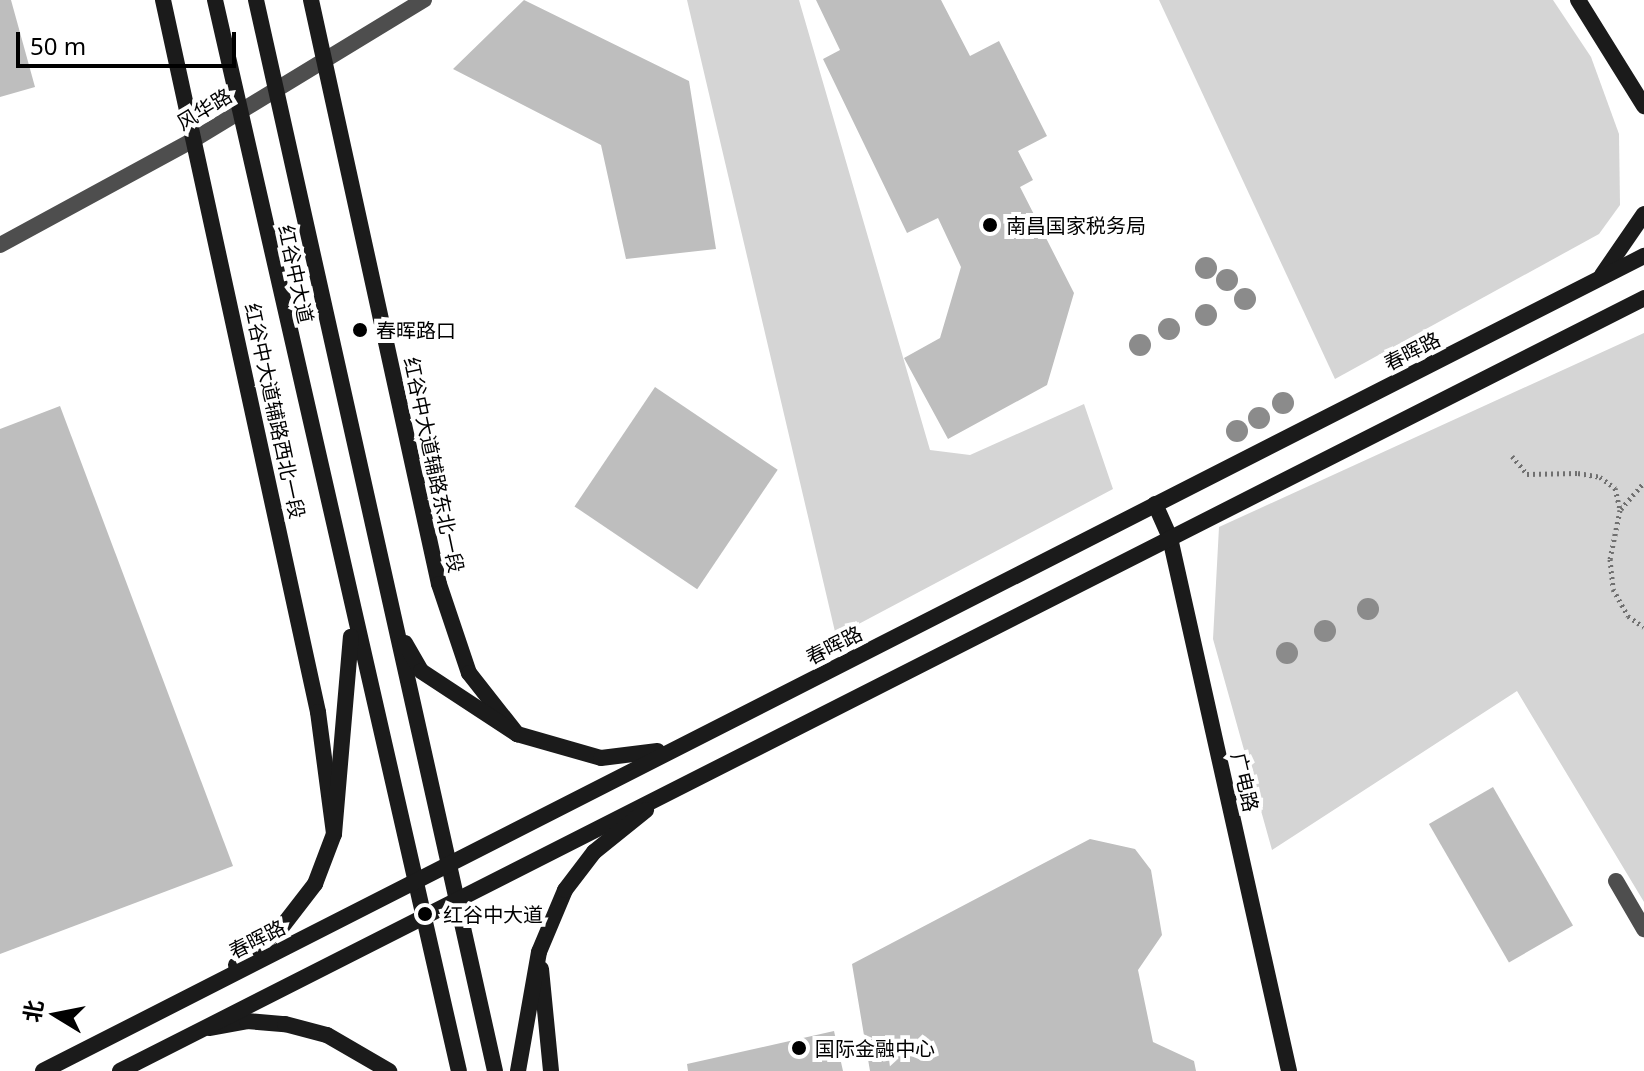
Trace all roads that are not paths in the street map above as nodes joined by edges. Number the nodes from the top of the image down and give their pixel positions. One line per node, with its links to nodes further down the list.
1 (163, 0): 11 (street, 红谷中大道辅路西北一段)
2 (215, 0): 10 (street, 红谷中大道)
3 (256, 0): 8 (street, 红谷中大道)
4 (311, 0): 7 (street, 红谷中大道辅路东北一段)
5 (424, 0): 7 (street, 风华路)
6 (1578, 0): 9 (street)
7 (324, 58): 8 (street, 风华路); 21 (street, 红谷中大道辅路东北一段)
8 (276, 88): 10 (street, 风华路); 20 (street, 红谷中大道)
9 (1644, 106)
10 (240, 111): 11 (street, 风华路); 19 (street, 红谷中大道)
11 (195, 139): 13 (street, 风华路); 24 (street, 红谷中大道辅路西北一段)
12 (1644, 214): 15 (street)
13 (0, 245)
14 (1644, 256): 15 (street, 春晖路)
15 (1598, 280): 17 (street, 春晖路)
16 (1639, 303): 18 (street)
17 (1155, 504): 18 (street, 广电路); 22 (street, 春晖路)
18 (1170, 538): 23 (street); 43 (street, 广电路)
19 (352, 612): 24 (street); 26 (street, 红谷中大道)
20 (396, 627): 21 (street); 25 (street, 红谷中大道)
21 (517, 734): 22 (street)
22 (672, 749): 25 (street, 春晖路)
23 (670, 789): 28 (street); 31 (street)
24 (334, 834): 32 (street)
25 (449, 863): 26 (street, 春晖路); 28 (street, 红谷中大道)
26 (414, 880): 29 (street, 红谷中大道); 32 (street, 春晖路)
27 (1616, 881): 30 (street)
28 (456, 898): 29 (street); 40 (street, 红谷中大道)
29 (422, 915): 33 (street); 39 (street, 红谷中大道)
30 (1644, 929)
31 (539, 952): 41 (street); 42 (street)
32 (211, 985): 35 (street, 春晖路)
33 (192, 1031): 34 (street); 36 (street)
34 (363, 1055): 37 (street); 38 (street)
35 (43, 1071)
36 (120, 1071)
37 (374, 1071)
38 (389, 1071)
39 (459, 1071)
40 (495, 1071)
41 (518, 1071)
42 (551, 1071)
43 (1289, 1071)

